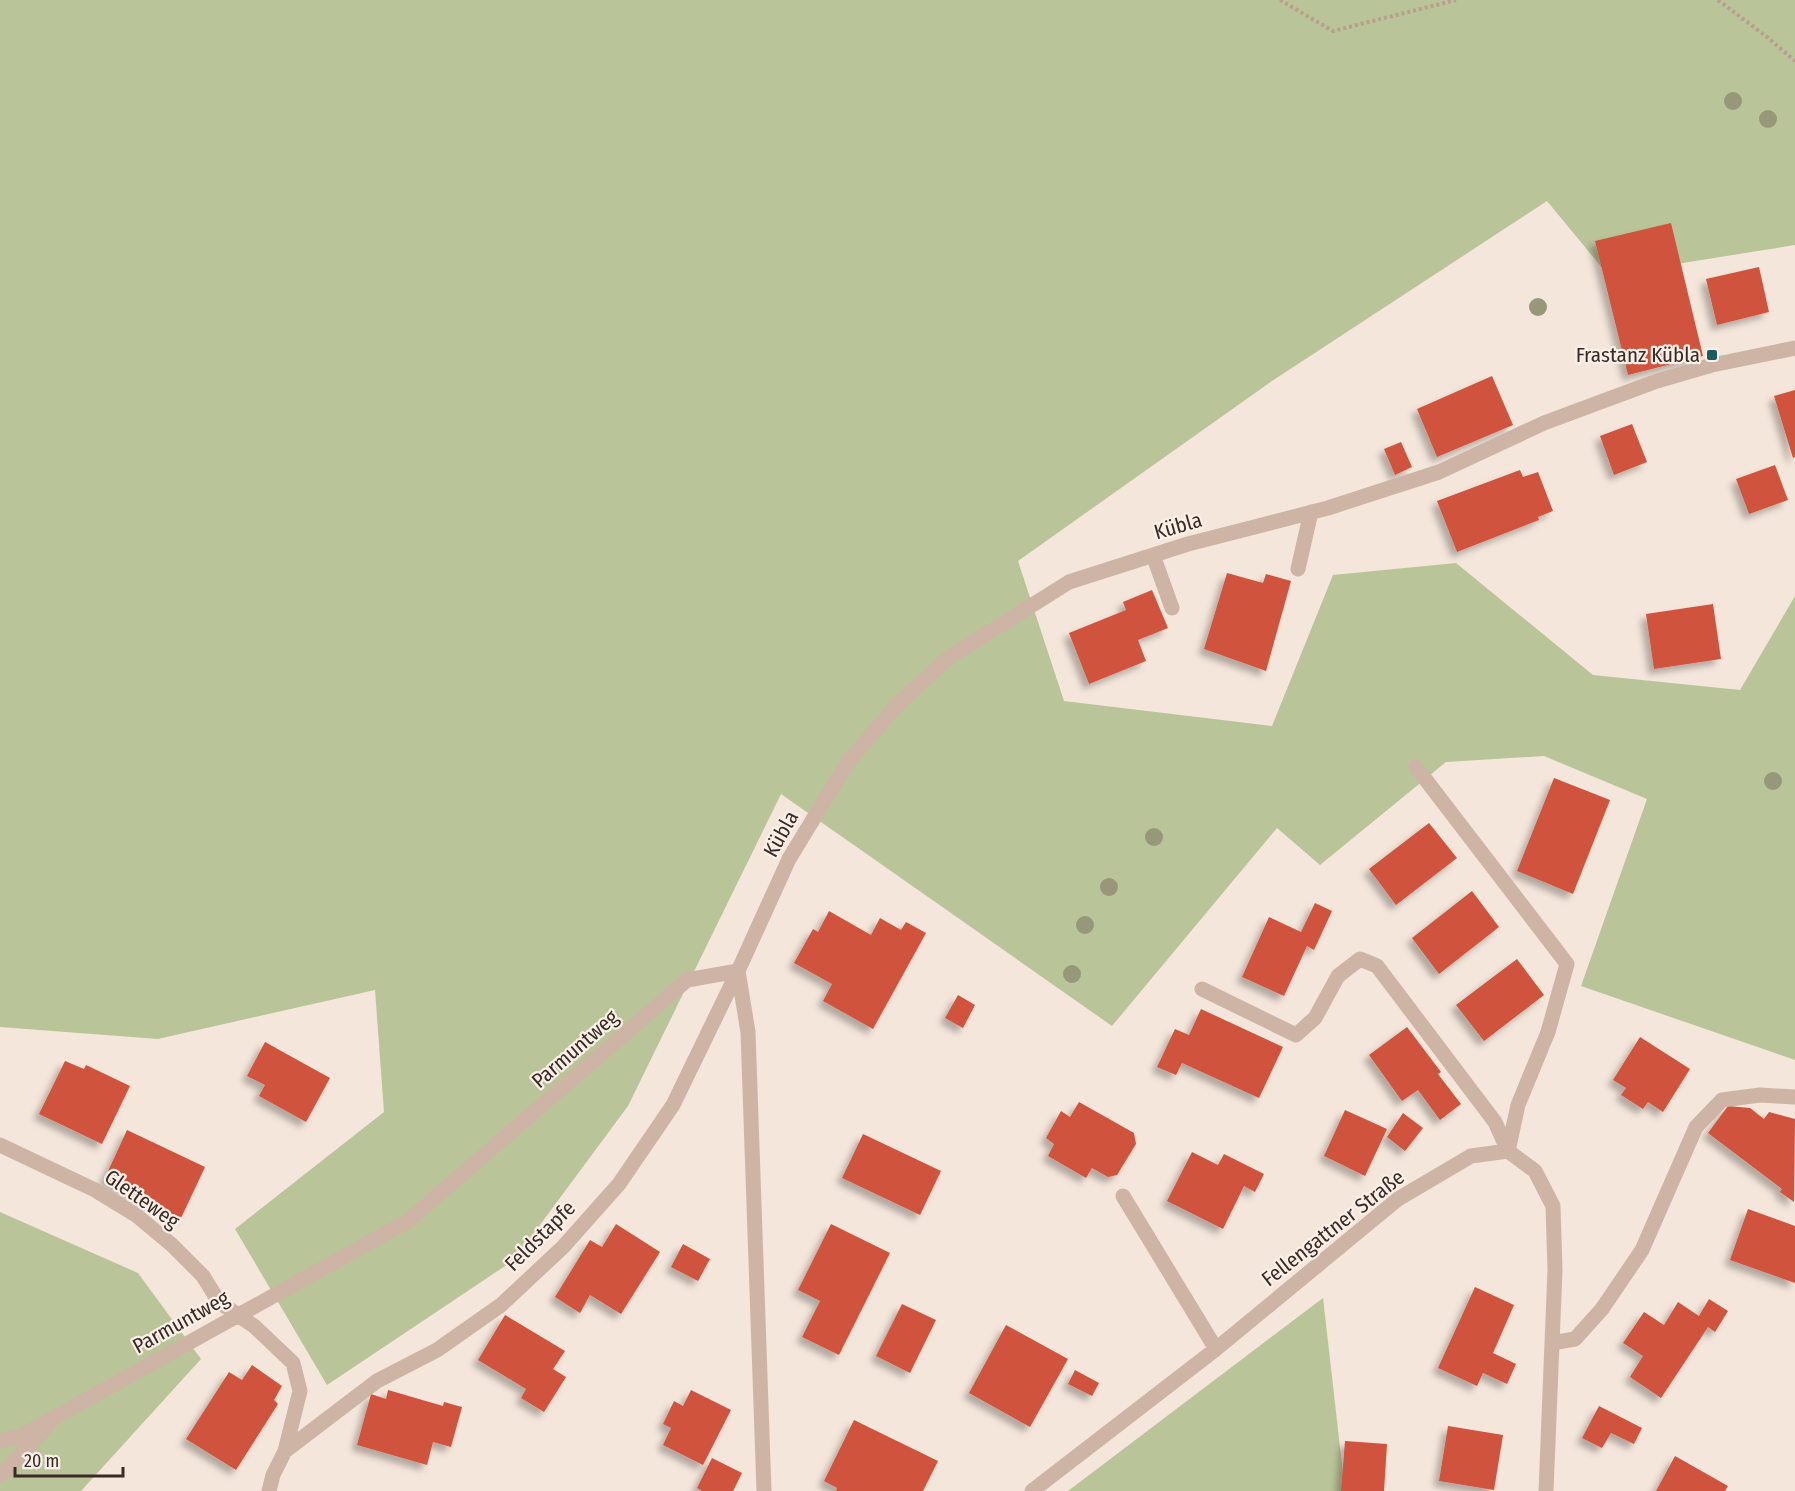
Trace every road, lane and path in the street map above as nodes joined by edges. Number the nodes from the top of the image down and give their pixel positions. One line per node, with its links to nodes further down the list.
1 (1280, 0): 2 (path)
2 (1456, 0)
3 (1718, 0): 4 (path)
4 (1795, 61)
5 (1795, 348): 6 (street, Kübla)
6 (1311, 512): 7 (street, Kübla); 8 (street)
7 (1153, 555): 9 (street); 11 (street, Kübla)
8 (1298, 569)
9 (1172, 608)
10 (1416, 767): 15 (street)
11 (738, 971): 17 (street, Parmuntweg); 22 (street, Feldstapfe); 25 (street)
12 (1202, 989): 15 (street)
13 (1795, 1097): 18 (street)
14 (0, 1145): 17 (street, Gletteweg)
15 (1508, 1151): 18 (street); 19 (street, Fellengattner Straße)
16 (1123, 1196): 19 (street)
17 (238, 1314): 20 (street, Parmuntweg); 22 (street, Feldstapfe)
18 (1552, 1342): 27 (street)
19 (1216, 1349): 26 (street, Fellengattner Straße)
20 (59, 1413): 21 (street, Parmuntweg); 23 (street)
21 (0, 1441)
22 (285, 1451): 24 (street, Feldstapfe)
23 (0, 1475)
24 (269, 1491)
25 (764, 1491)
26 (1032, 1491)
27 (1546, 1491)

